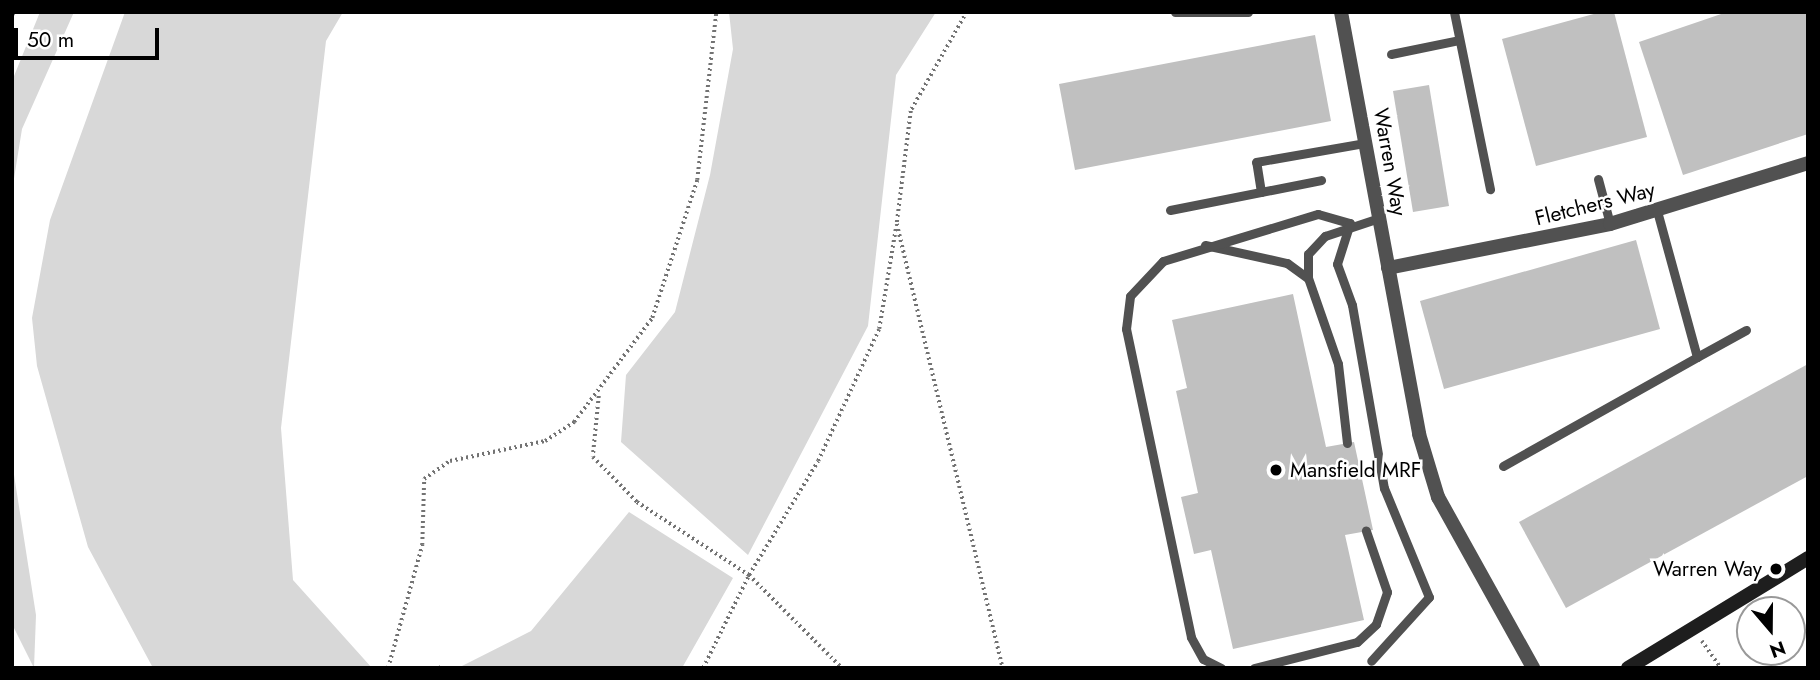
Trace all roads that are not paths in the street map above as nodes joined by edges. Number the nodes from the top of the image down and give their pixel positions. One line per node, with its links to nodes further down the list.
1 (1175, 12): 2 (lane)
2 (1248, 12)
3 (1340, 12): 7 (street, Warren Way)
4 (1454, 12): 5 (lane)
5 (1459, 40): 6 (lane); 11 (lane)
6 (1391, 54)
7 (1365, 143): 12 (lane); 15 (street, Warren Way)
8 (1808, 164): 14 (street, Fletchers Way)
9 (1598, 178): 17 (lane)
10 (1321, 180): 12 (lane)
11 (1490, 189)
12 (1261, 192): 13 (lane)
13 (1170, 210)
14 (1657, 211): 17 (street, Fletchers Way); 22 (lane)
15 (1379, 218): 16 (lane); 19 (street, Warren Way)
16 (1350, 223): 18 (lane); 20 (lane); 27 (lane)
17 (1610, 224): 19 (street, Fletchers Way)
18 (1204, 245): 20 (lane); 28 (lane)
19 (1388, 268): 30 (street, Warren Way)
20 (1308, 278): 23 (lane)
21 (1746, 330): 22 (lane)
22 (1697, 357): 24 (lane)
23 (1347, 443)
24 (1503, 466)
25 (1366, 531): 29 (lane)
26 (1808, 558): 31 (street)
27 (1371, 661)
28 (1221, 668)
29 (1254, 668)
30 (1533, 668)
31 (1628, 668)

